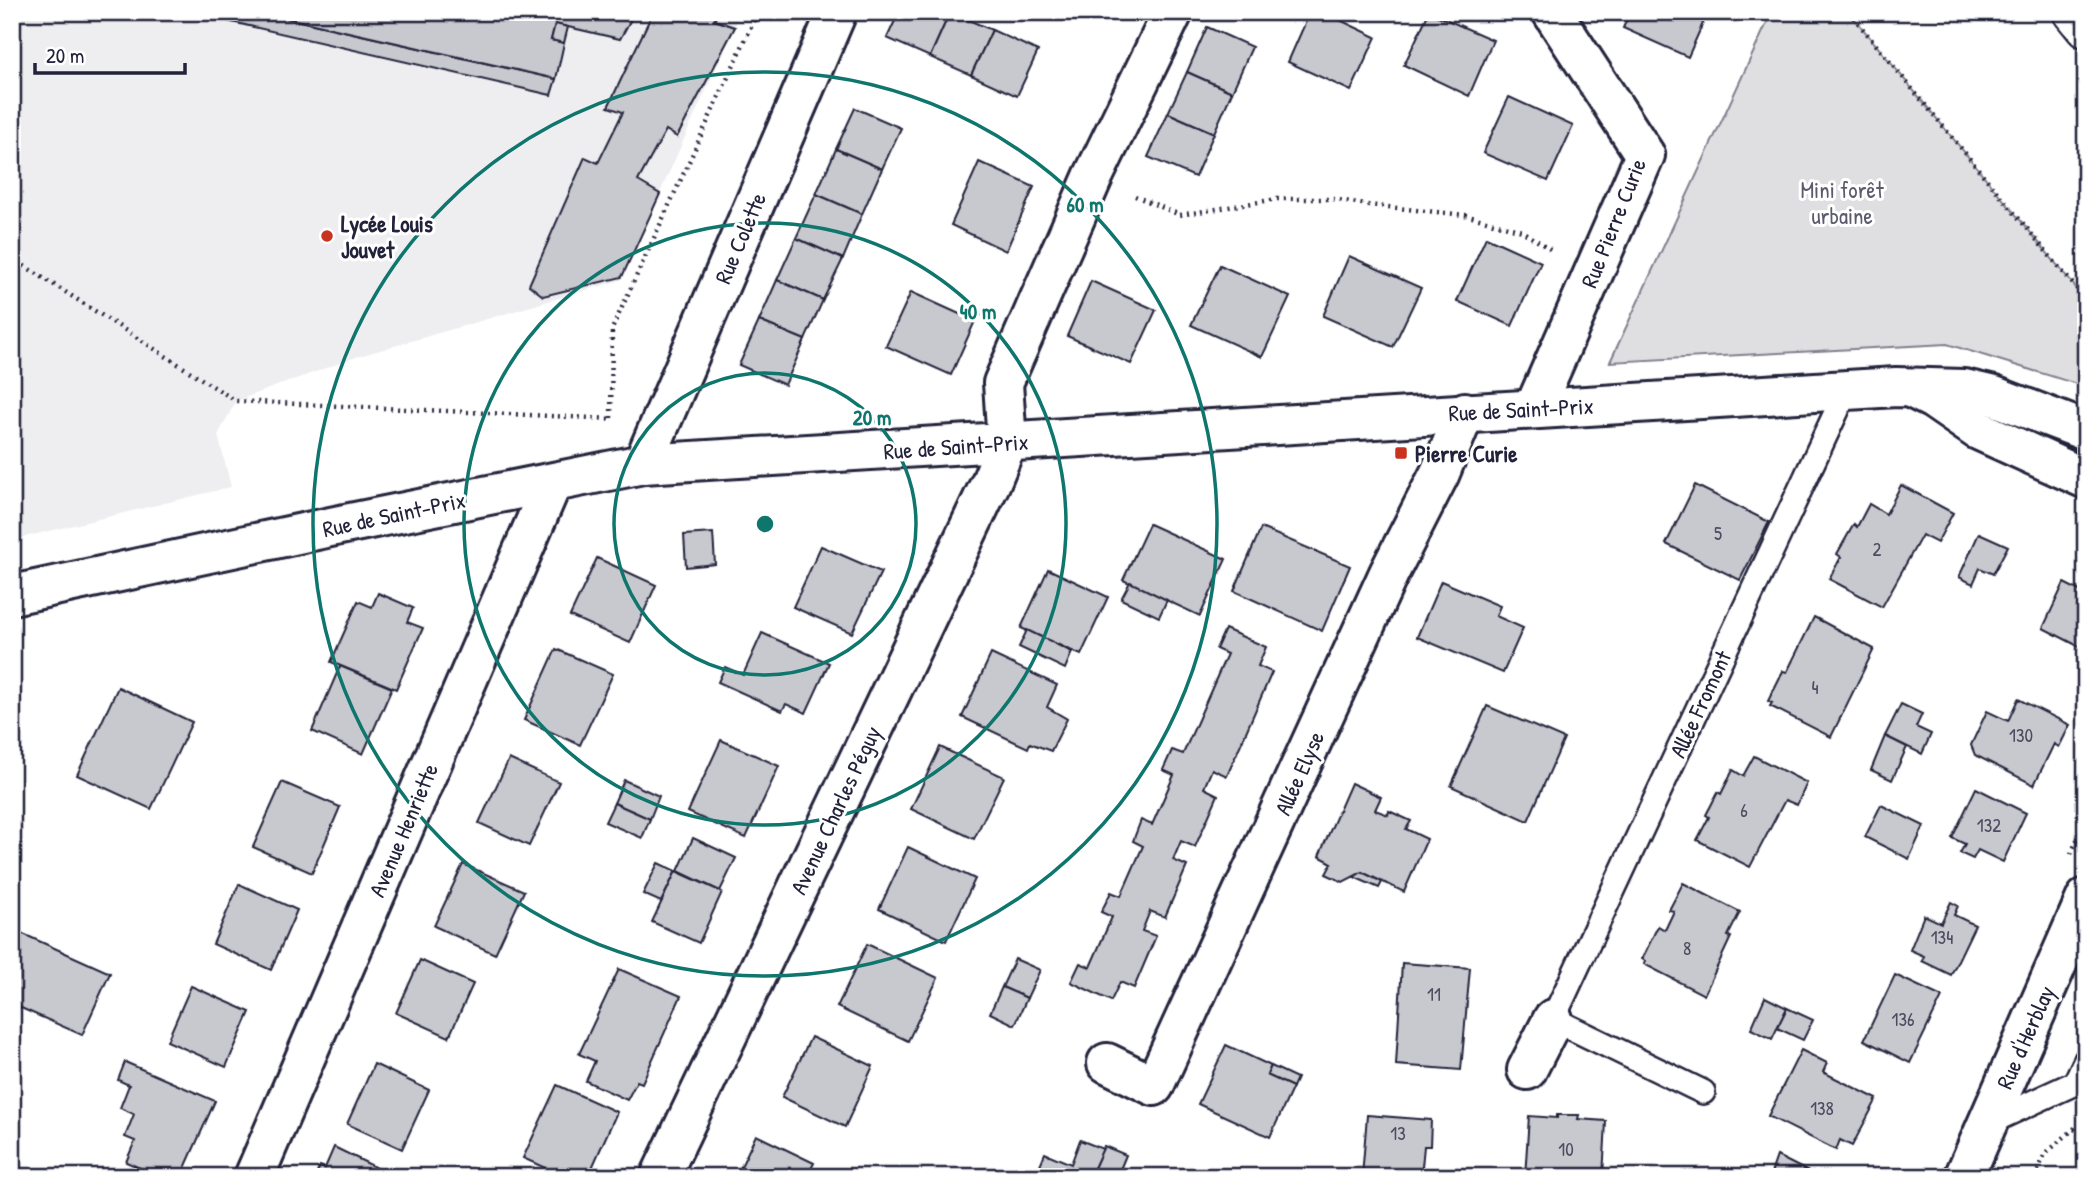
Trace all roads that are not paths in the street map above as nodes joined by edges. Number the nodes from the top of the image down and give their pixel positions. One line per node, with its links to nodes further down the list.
1 (837, 12): 12 (main road, Rue Colette)
2 (1173, 12): 11 (main road)
3 (1552, 12): 8 (main road, Rue Pierre Curie)
4 (2073, 12): 5 (main road)
5 (2086, 28)
6 (1911, 388): 7 (main road, Rue de Saint-Prix); 10 (main road, Rue de Saint-Prix); 13 (main road, Rue de Saint-Prix)
7 (1847, 389): 8 (main road, Rue de Saint-Prix); 17 (lane, Allée Fromont)
8 (1534, 409): 9 (main road, Rue de Saint-Prix)
9 (1465, 412): 11 (main road, Rue de Saint-Prix); 19 (main road, Allée Elyse)
10 (2086, 431)
11 (1007, 443): 12 (main road, Rue de Saint-Prix); 24 (main road, Avenue Charles Péguy)
12 (643, 464): 14 (main road, Rue de Saint-Prix)
13 (2086, 479)
14 (552, 483): 15 (main road, Rue de Saint-Prix); 23 (main road, Avenue Henriette)
15 (12, 596)
16 (2086, 898): 22 (main road, Rue d'Herblay)
17 (1553, 1019): 20 (main road, Allée Fromont); 21 (lane)
18 (2086, 1060): 22 (lane)
19 (1107, 1063)
20 (1527, 1070)
21 (1703, 1092)
22 (1988, 1123): 25 (main road, Rue d'Herblay)
23 (254, 1177)
24 (660, 1177)
25 (1964, 1177)

